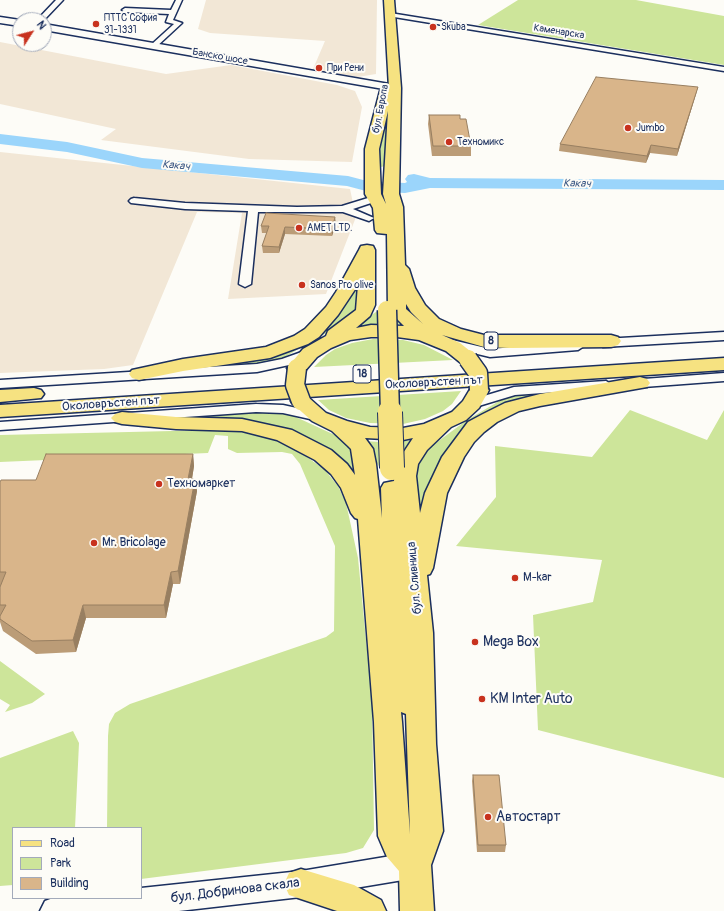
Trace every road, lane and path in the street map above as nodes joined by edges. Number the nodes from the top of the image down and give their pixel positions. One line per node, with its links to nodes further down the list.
1 (60, 0): 6 (street)
2 (179, 0): 7 (street)
3 (384, 0): 14 (main road, бул. Европа / 8)
4 (389, 0): 8 (main road, бул. Европа / 8)
5 (125, 10): 7 (street)
6 (48, 12)
7 (173, 12): 12 (street)
8 (390, 15): 13 (street, Каменарска); 14 (main road, бул. Европа / 8)
9 (0, 20): 10 (street)
10 (12, 22)
11 (52, 28): 12 (street, Банско шосе)
12 (155, 46): 14 (street, Банско шосе)
13 (724, 69)
14 (391, 87): 15 (main road, бул. Европа / 8); 19 (main road, бул. Европа / 8)
15 (391, 194): 19 (main road); 20 (main road, бул. Европа / 8)
16 (134, 201): 17 (street)
17 (253, 209): 18 (street); 21 (street)
18 (343, 209): 19 (street); 19 (street)
19 (371, 220): 26 (main road, бул. Европа / 8); 28 (main road); 30 (main road, бул. Европа, bridge)
20 (396, 261): 23 (main road, бул. Европа); 24 (main road, 8)
21 (245, 284)
22 (724, 336): 24 (street, 8)
23 (439, 340): 24 (street); 26 (main road); 34 (main road, bridge)
24 (611, 341)
25 (724, 349): 33 (main road, Околовръстен път / 18)
26 (314, 350): 28 (street); 36 (main road, 8, bridge)
27 (724, 364): 35 (main road, Околовръстен път / 18)
28 (139, 374): 32 (street)
29 (724, 377): 31 (street, 8)
30 (390, 379): 43 (main road, бул. Сливница, bridge)
31 (640, 383): 34 (street, 8); 42 (main road)
32 (0, 384)
33 (0, 396)
34 (476, 397): 38 (main road, 8)
35 (0, 411)
36 (319, 417): 37 (street, Околовръстен път); 40 (main road, 8)
37 (122, 418): 39 (street, Околовръстен път); 41 (main road)
38 (442, 425): 40 (main road, 8); 42 (main road, бул. Сливница)
39 (0, 426)
40 (340, 426): 41 (main road, бул. Сливница)
41 (370, 528): 44 (main road, бул. Сливница)
42 (417, 592): 45 (main road, бул. Сливница)
43 (400, 651): 44 (main road, бул. Сливница); 45 (main road, бул. Сливница)
44 (388, 722): 46 (main road, бул. Сливница)
45 (421, 744): 46 (main road, бул. Сливница)
46 (415, 865): 47 (street, бул. Добринова скала); 50 (main road, бул. Сливница)
47 (301, 884): 48 (street, бул. Добринова скала); 49 (main road)
48 (55, 911)
49 (369, 911)
50 (417, 911)

